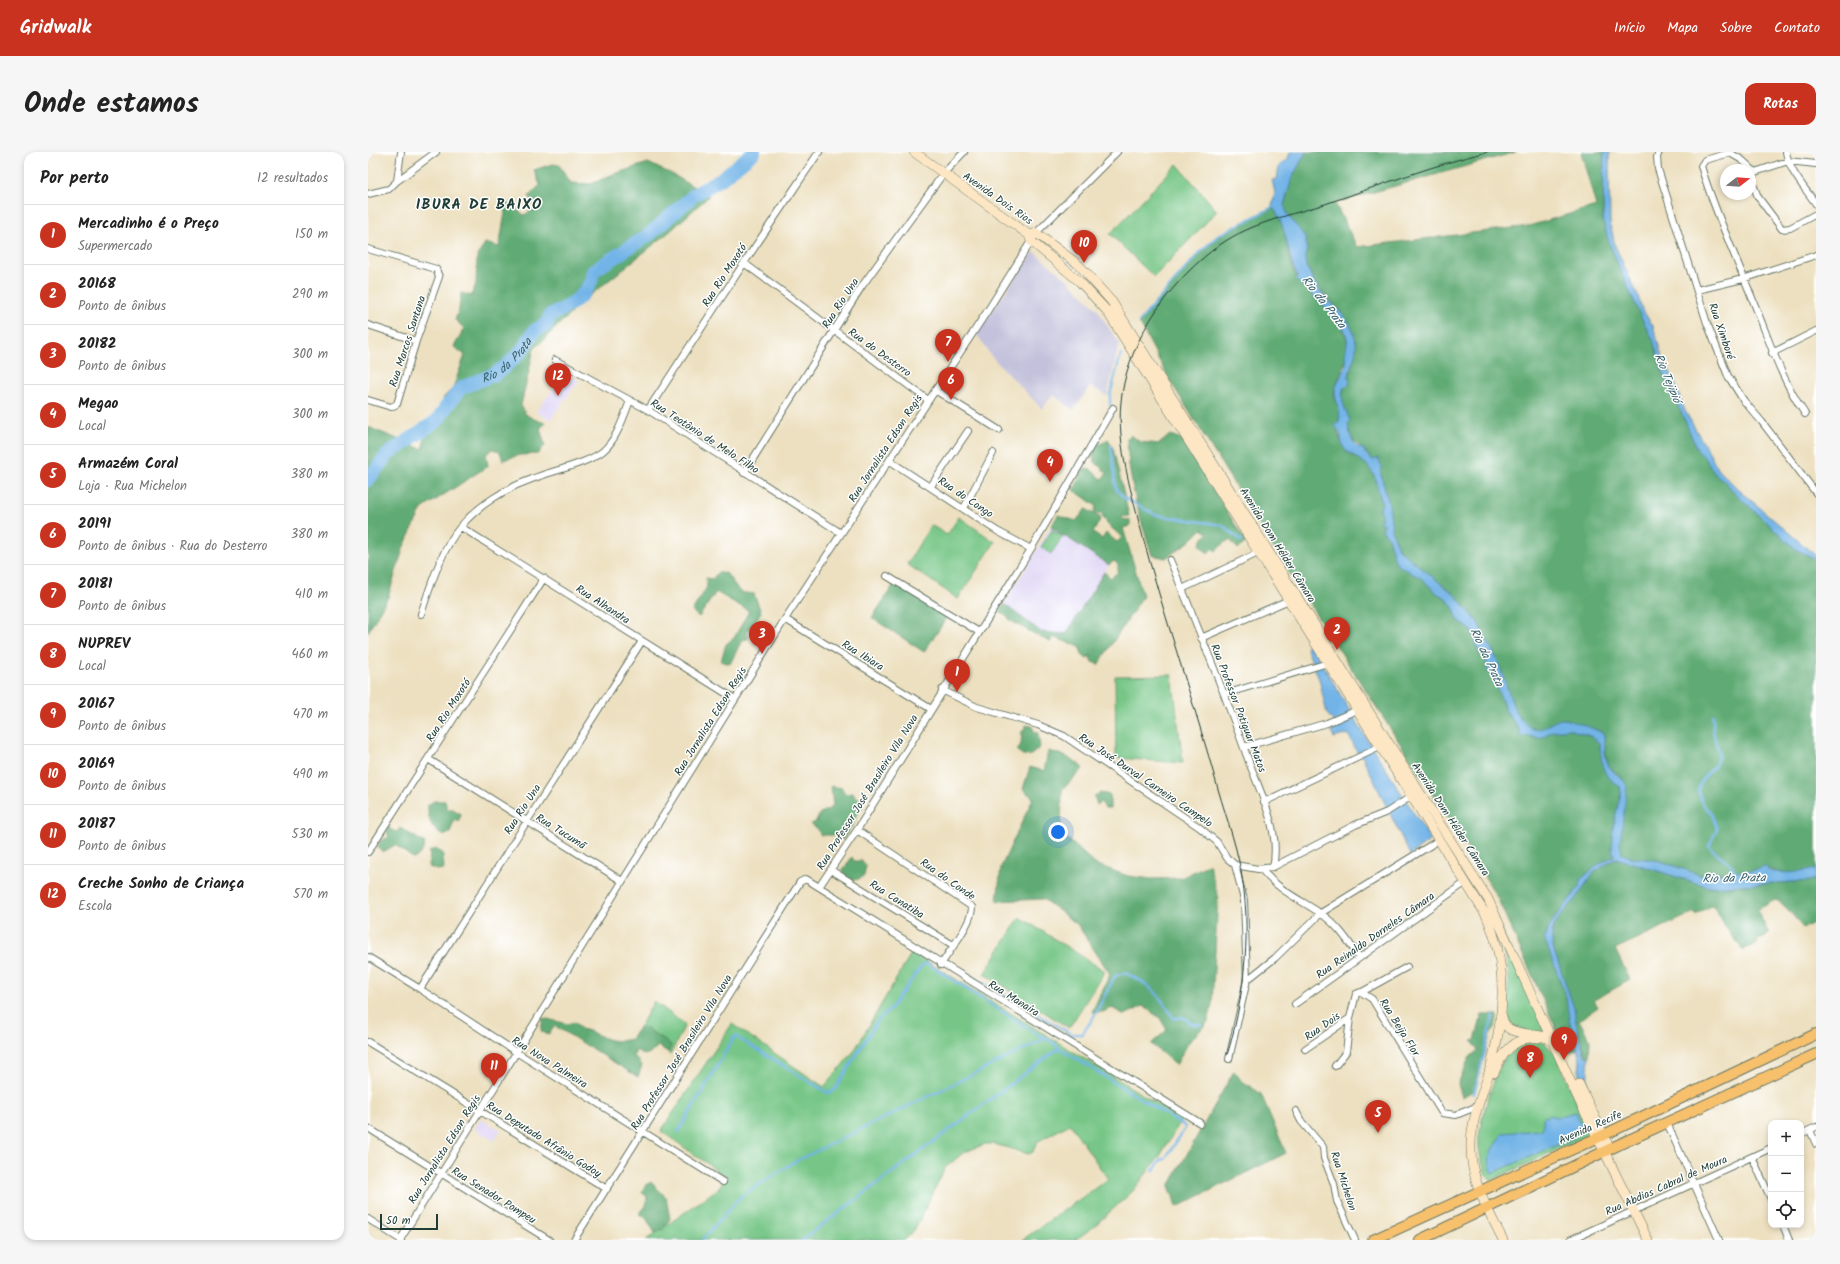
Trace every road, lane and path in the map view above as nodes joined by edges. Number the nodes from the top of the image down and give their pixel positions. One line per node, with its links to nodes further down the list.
1 (401, 152): 14 (street)
2 (436, 152): 14 (street)
3 (819, 152): 22 (street, Rua Rio Moxotó)
4 (914, 152): 13 (main road, Avenida Dois Rios)
5 (964, 152): 13 (street, Rua Rio Una)
6 (1117, 152): 19 (street, Rua Jornalista Edson Regis)
7 (1659, 152): 24 (street, Rua Ximboré)
8 (1786, 152): 9 (street)
9 (1788, 160): 11 (street); 12 (street); 17 (street)
10 (1746, 164): 23 (street)
11 (1816, 164)
12 (1756, 172)
13 (943, 174): 19 (main road, Avenida Dois Rios); 26 (street, Rua Rio Una)
14 (397, 181): 16 (street)
15 (1756, 192): 18 (street)
16 (368, 194)
17 (1816, 204)
18 (1816, 214)
19 (1032, 236): 31 (street, Rua Jornalista Edson Regis); 49 (main road, Avenida Dom Hélder Câmara); 96 (main road, Avenida Dom Hélder Câmara)
20 (368, 249): 28 (street, Rua Marcos Santana)
21 (1816, 254): 23 (street)
22 (744, 263): 26 (street, Rua do Desterro); 36 (street, Rua Rio Moxotó)
23 (1743, 278): 24 (street); 29 (street)
24 (1697, 290): 44 (street, Rua Ximboré)
25 (368, 325): 28 (street)
26 (834, 330): 33 (street, Rua do Desterro); 42 (street, Rua Rio Una)
27 (1816, 331): 29 (street)
28 (416, 341): 32 (street, Rua Marcos Santana)
29 (1772, 353): 37 (street)
30 (555, 360): 34 (street, Rua Teotônio de Melo Filho)
31 (935, 390): 33 (street, Rua Jornalista Edson Regis); 38 (street)
32 (368, 400)
33 (928, 400): 41 (street, Rua Jornalista Edson Regis)
34 (630, 401): 36 (street, Rua Teotônio de Melo Filho); 46 (street)
35 (1113, 408): 48 (street, Rua Professor José Brasileiro Vila Nova)
36 (648, 410): 42 (street, Rua Teotônio de Melo Filho)
37 (1804, 414)
38 (999, 430)
39 (968, 431): 43 (street)
40 (993, 453): 45 (street)
41 (890, 461): 43 (street, Rua do Congo); 47 (street, Rua Jornalista Edson Regis)
42 (744, 473): 47 (street, Rua Teotônio de Melo Filho)
43 (931, 486): 45 (street, Rua do Congo)
44 (1816, 493)
45 (964, 508): 48 (street, Rua do Congo)
46 (461, 527): 52 (street, Rua Alhandra); 55 (street)
47 (841, 533): 56 (street, Rua Jornalista Edson Regis)
48 (1031, 549): 57 (street, Rua Professor José Brasileiro Vila Nova)
49 (1258, 553): 53 (street); 54 (main road, Avenida Dom Hélder Câmara)
50 (1170, 560): 53 (street, Rua Professor Potiguar Matos)
51 (887, 576): 57 (street)
52 (544, 578): 59 (street, Rua Alhandra); 68 (street, Rua Rio Moxotó)
53 (1182, 589): 58 (street, Rua Professor Potiguar Matos)
54 (1289, 600): 58 (street); 60 (main road, Avenida Dom Hélder Câmara)
55 (421, 614)
56 (785, 619): 63 (street, Rua Jornalista Edson Regis); 64 (street, Rua Ibiara)
57 (979, 632): 61 (street, Rua Professor José Brasileiro Vila Nova)
58 (1201, 638): 62 (street, Rua Professor Potiguar Matos)
59 (642, 641): 63 (street, Rua Alhandra); 71 (street, Rua Rio Una)
60 (1326, 664): 62 (street); 65 (main road, Avenida Dom Hélder Câmara)
61 (942, 690): 64 (street, Rua Professor José Brasileiro Vila Nova); 75 (street, Rua José Durval Carneiro Campelo)
62 (1225, 694): 66 (street, Rua Professor Potiguar Matos)
63 (735, 699): 79 (street, Rua Jornalista Edson Regis)
64 (931, 709): 72 (street, Rua Professor José Brasileiro Vila Nova)
65 (1355, 711): 66 (street); 67 (main road, Avenida Dom Hélder Câmara)
66 (1244, 747): 70 (street, Rua Professor Potiguar Matos)
67 (1378, 748): 69 (main road, Avenida Dom Hélder Câmara); 70 (street)
68 (428, 759): 71 (street, Rua Tucumã); 74 (street, Rua Rio Moxotó)
69 (1410, 798): 73 (main road, Avenida Dom Hélder Câmara); 76 (street)
70 (1264, 802): 76 (street, Rua Professor Potiguar Matos)
71 (526, 821): 79 (street, Rua Tucumã); 89 (street, Rua Rio Una)
72 (857, 830): 78 (street, Rua Professor José Brasileiro Vila Nova); 83 (street, Rua do Conde)
73 (1438, 840): 80 (main road, Avenida Dom Hélder Câmara); 82 (street)
74 (368, 852)
75 (1236, 865): 77 (street); 88 (street)
76 (1273, 867): 77 (street)
77 (1261, 869): 82 (street)
78 (831, 870): 81 (street, Rua Professor José Brasileiro Vila Nova); 83 (street, Rua Canatiba)
79 (622, 881): 98 (street, Rua Jornalista Edson Regis)
80 (1466, 882): 85 (street, Rua Reinaldo Dorneles Câmara); 92 (main road, Avenida Dom Hélder Câmara)
81 (819, 887): 86 (street, Rua Manaíra); 110 (street, Rua Professor José Brasileiro Vila Nova)
82 (1321, 913): 85 (street); 88 (street)
83 (953, 945): 86 (street, Rua do Conde)
84 (368, 957): 89 (street, Rua Nova Palmeira)
85 (1359, 957): 91 (street, Rua Reinaldo Dorneles Câmara)
86 (942, 964): 105 (street, Rua Manaíra)
87 (1407, 967): 90 (street)
88 (1247, 980): 100 (street)
89 (420, 989): 98 (street, Rua Nova Palmeira)
90 (1362, 992): 93 (street); 102 (street, Rua Beija Flor)
91 (1295, 1004)
92 (1501, 1008): 96 (main road, Avenida Dom Hélder Câmara); 102 (main road, Avenida Dom Hélder Câmara)
93 (1350, 1018): 97 (street, Rua Dois); 101 (street)
94 (1816, 1034): 112 (main road, Avenida Recife)
95 (368, 1042): 103 (street, Rua Deputado Afrânio Godoy)
96 (1553, 1043): 102 (main road); 112 (main road, Avenida Dom Hélder Câmara)
97 (1305, 1049)
98 (516, 1052): 103 (street, Rua Jornalista Edson Regis); 110 (street, Rua Nova Palmeira)
99 (1816, 1054): 106 (main road)
100 (1229, 1059)
101 (1335, 1066)
102 (1478, 1106): 121 (main road, Avenida Dom Hélder Câmara)
103 (479, 1110): 117 (street, Rua Jornalista Edson Regis); 120 (street, Rua Deputado Afrânio Godoy)
104 (1296, 1111): 132 (street, Rua Michelon)
105 (1200, 1123)
106 (1667, 1123): 115 (main road); 119 (street)
107 (1816, 1127): 109 (street)
108 (368, 1128): 117 (street, Rua Senador Pompeu)
109 (1810, 1130): 111 (street); 113 (street)
110 (643, 1131): 118 (street, Rua Nova Palmeira); 120 (street, Rua Professor José Brasileiro Vila Nova)
111 (1804, 1133)
112 (1600, 1136): 115 (main road, Avenida Dom Hélder Câmara); 121 (main road, Avenida Recife)
113 (1816, 1144)
114 (1768, 1149): 116 (street, Rua Abdias Cabral de Moura)
115 (1607, 1150): 123 (main road); 124 (main road, Avenida Dom Hélder Câmara)
116 (1752, 1157): 119 (street, Rua Abdias Cabral de Moura); 122 (street)
117 (441, 1173): 129 (street, Rua Jornalista Edson Regis); 130 (street, Rua Senador Pompeu)
118 (723, 1182)
119 (1693, 1183): 124 (street, Rua Abdias Cabral de Moura); 138 (street)
120 (607, 1189): 131 (street, Rua Professor José Brasileiro Vila Nova)
121 (1479, 1190): 123 (main road, Avenida Dom Hélder Câmara); 133 (main road, Avenida Recife)
122 (1768, 1192)
123 (1487, 1208): 127 (main road); 135 (main road, Avenida Dom Hélder Câmara)
124 (1634, 1210): 128 (street, Rua Abdias Cabral de Moura); 137 (main road, Avenida Dom Hélder Câmara)
125 (368, 1219): 129 (street)
126 (1784, 1228): 139 (street)
127 (1435, 1237): 134 (main road)
128 (1579, 1238): 136 (street, Rua Abdias Cabral de Moura)
129 (401, 1240)
130 (549, 1240)
131 (574, 1240)
132 (1355, 1240)
133 (1372, 1240)
134 (1420, 1240)
135 (1503, 1240)
136 (1570, 1240)
137 (1648, 1240)
138 (1719, 1240)
139 (1789, 1240)

